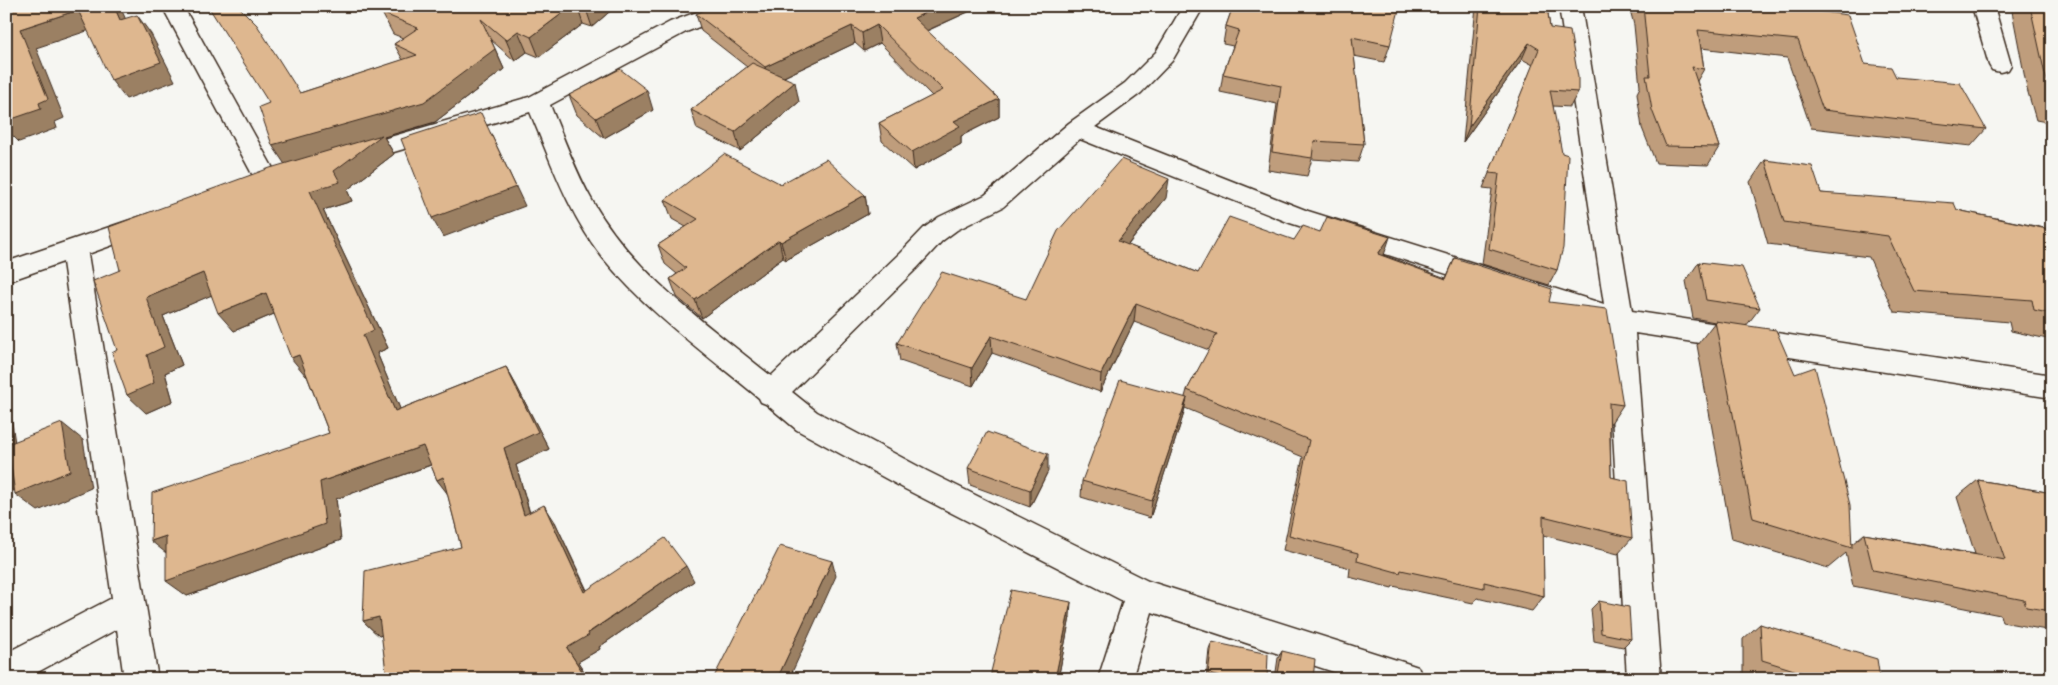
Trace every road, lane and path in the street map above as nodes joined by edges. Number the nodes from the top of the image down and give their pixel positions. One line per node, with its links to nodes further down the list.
1 (172, 6): 10 (street)
2 (733, 6): 7 (street)
3 (1194, 6): 8 (street)
4 (1570, 6): 14 (street)
5 (1983, 6): 6 (street)
6 (2000, 65)
7 (537, 102): 9 (street); 16 (street)
8 (1077, 129): 14 (street); 16 (street)
9 (336, 161)
10 (269, 181)
11 (166, 216): 12 (street)
12 (74, 248): 13 (street); 18 (street)
13 (6, 272)
14 (1620, 320): 15 (street); 23 (street)
15 (2052, 388)
16 (771, 394): 17 (street)
17 (1141, 594): 21 (street); 22 (street)
18 (129, 606): 19 (street); 20 (street)
19 (6, 671)
20 (141, 679)
21 (1115, 679)
22 (1406, 679)
23 (1644, 679)

